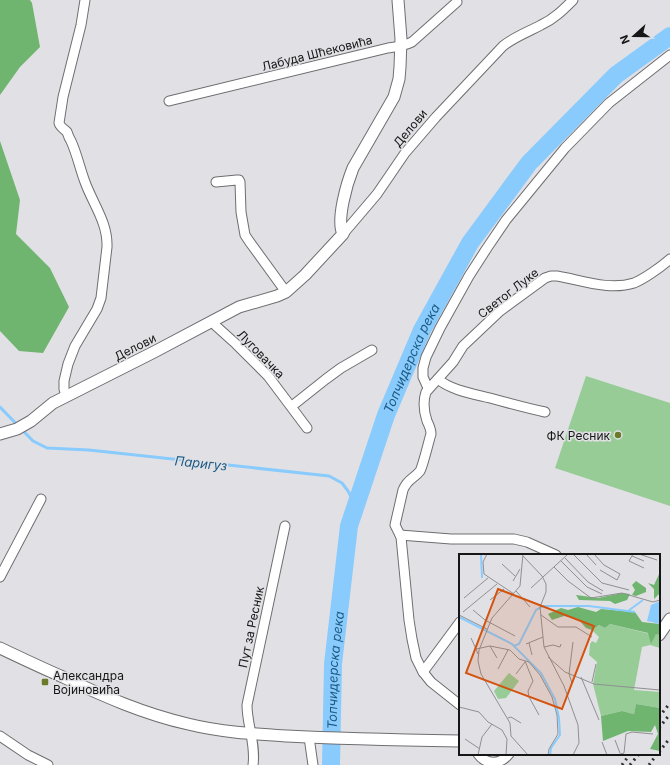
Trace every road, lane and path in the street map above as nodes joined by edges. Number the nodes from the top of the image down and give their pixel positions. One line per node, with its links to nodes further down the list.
1 (85, 0): 16 (street)
2 (398, 0): 5 (street)
3 (573, 0): 9 (street, Делови)
4 (457, 2): 5 (street, Лабуда Шћековића)
5 (401, 46): 7 (street, Лабуда Шћековића); 9 (street)
6 (670, 55): 15 (street)
7 (169, 101)
8 (216, 182): 11 (street)
9 (343, 234): 11 (street, Делови)
10 (669, 262): 14 (street, Светог Луке)
11 (286, 292): 12 (street, Делови)
12 (212, 320): 16 (street, Делови); 17 (street, Луговачка)
13 (372, 350): 17 (street)
14 (438, 379): 15 (street, Светог Луке); 18 (street)
15 (428, 388): 23 (street)
16 (66, 396): 20 (street, Делови)
17 (292, 406): 19 (street, Луговачка)
18 (544, 412)
19 (307, 428)
20 (0, 434)
21 (42, 499): 25 (street)
22 (285, 526): 32 (street, Пут за Ресник)
23 (400, 535): 24 (street); 30 (street)
24 (554, 554)
25 (0, 577)
26 (670, 618): 28 (street)
27 (459, 623): 30 (street)
28 (660, 633)
29 (0, 648): 32 (street)
30 (423, 672): 31 (street)
31 (459, 704)
32 (251, 733): 34 (street); 39 (street, Пут за Ресник)
33 (0, 736): 38 (street)
34 (312, 737): 35 (street); 40 (street)
35 (459, 741)
36 (508, 755): 37 (street)
37 (478, 759)
38 (48, 765)
39 (253, 765)
40 (313, 765)

